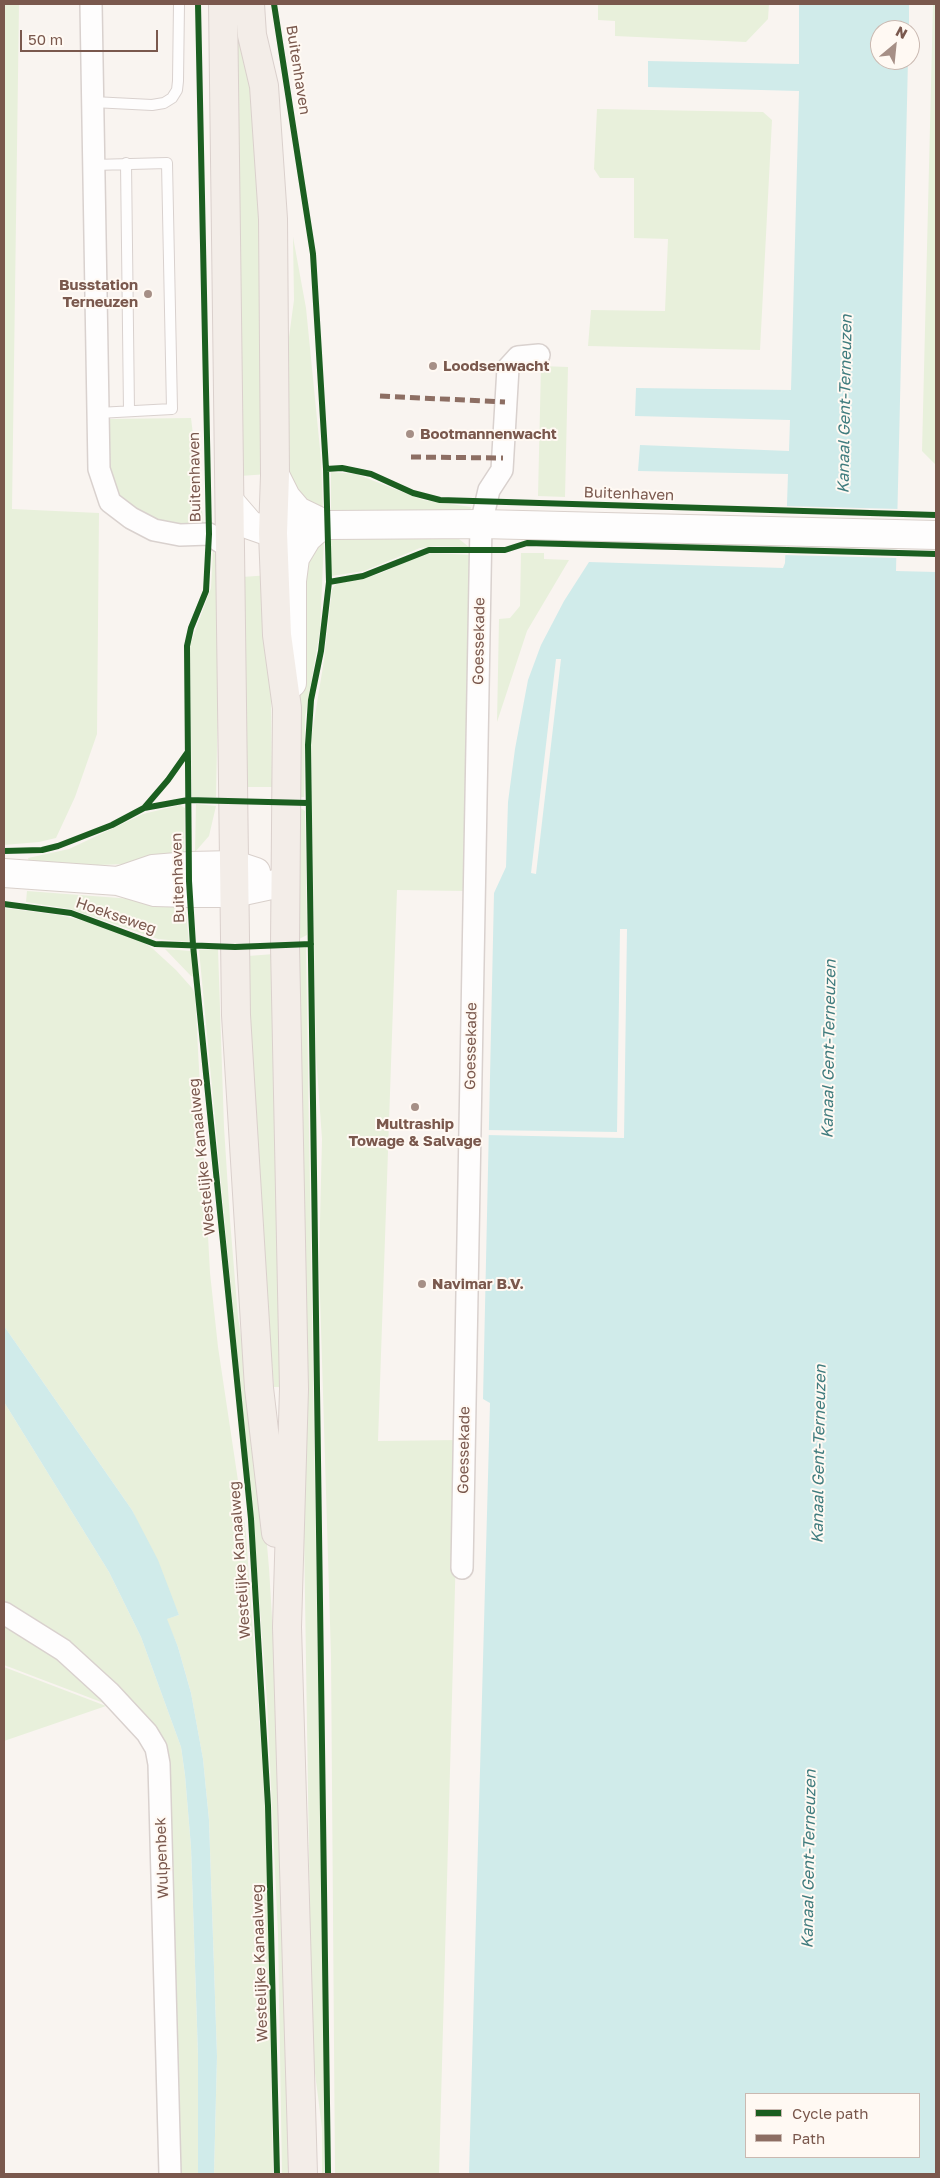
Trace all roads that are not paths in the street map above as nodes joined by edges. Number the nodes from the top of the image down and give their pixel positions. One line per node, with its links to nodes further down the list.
1 (91, 4): 5 (street, Buitenhaven)
2 (179, 4): 5 (lane)
3 (223, 4): 12 (main road)
4 (250, 4): 11 (main road)
5 (93, 102): 7 (street, Buitenhaven)
6 (126, 163): 7 (lane); 9 (lane); 9 (lane)
7 (94, 164): 10 (street, Buitenhaven)
8 (540, 356): 13 (street)
9 (129, 411): 10 (lane)
10 (98, 413): 17 (street, Buitenhaven)
11 (275, 475): 14 (main road); 15 (main road)
12 (231, 504): 15 (main road); 17 (main road)
13 (481, 524): 14 (main road); 16 (main road); 24 (street, Goessekade)
14 (322, 528): 15 (main road); 18 (main road)
15 (273, 533): 18 (main road)
16 (936, 535)
17 (231, 549): 19 (main road)
18 (286, 708): 22 (main road)
19 (235, 865): 21 (main road, Hoekseweg); 22 (main road, Hoekseweg); 23 (main road)
20 (4, 873): 21 (main road, Hoekseweg)
21 (118, 880): 23 (main road, Hoekseweg)
22 (285, 882): 23 (main road, Hoekseweg); 26 (main road)
23 (234, 893): 26 (main road)
24 (462, 1568)
25 (4, 1613): 27 (street, Wulpenbek)
26 (287, 1627): 28 (main road)
27 (170, 2174)
28 (303, 2174)

